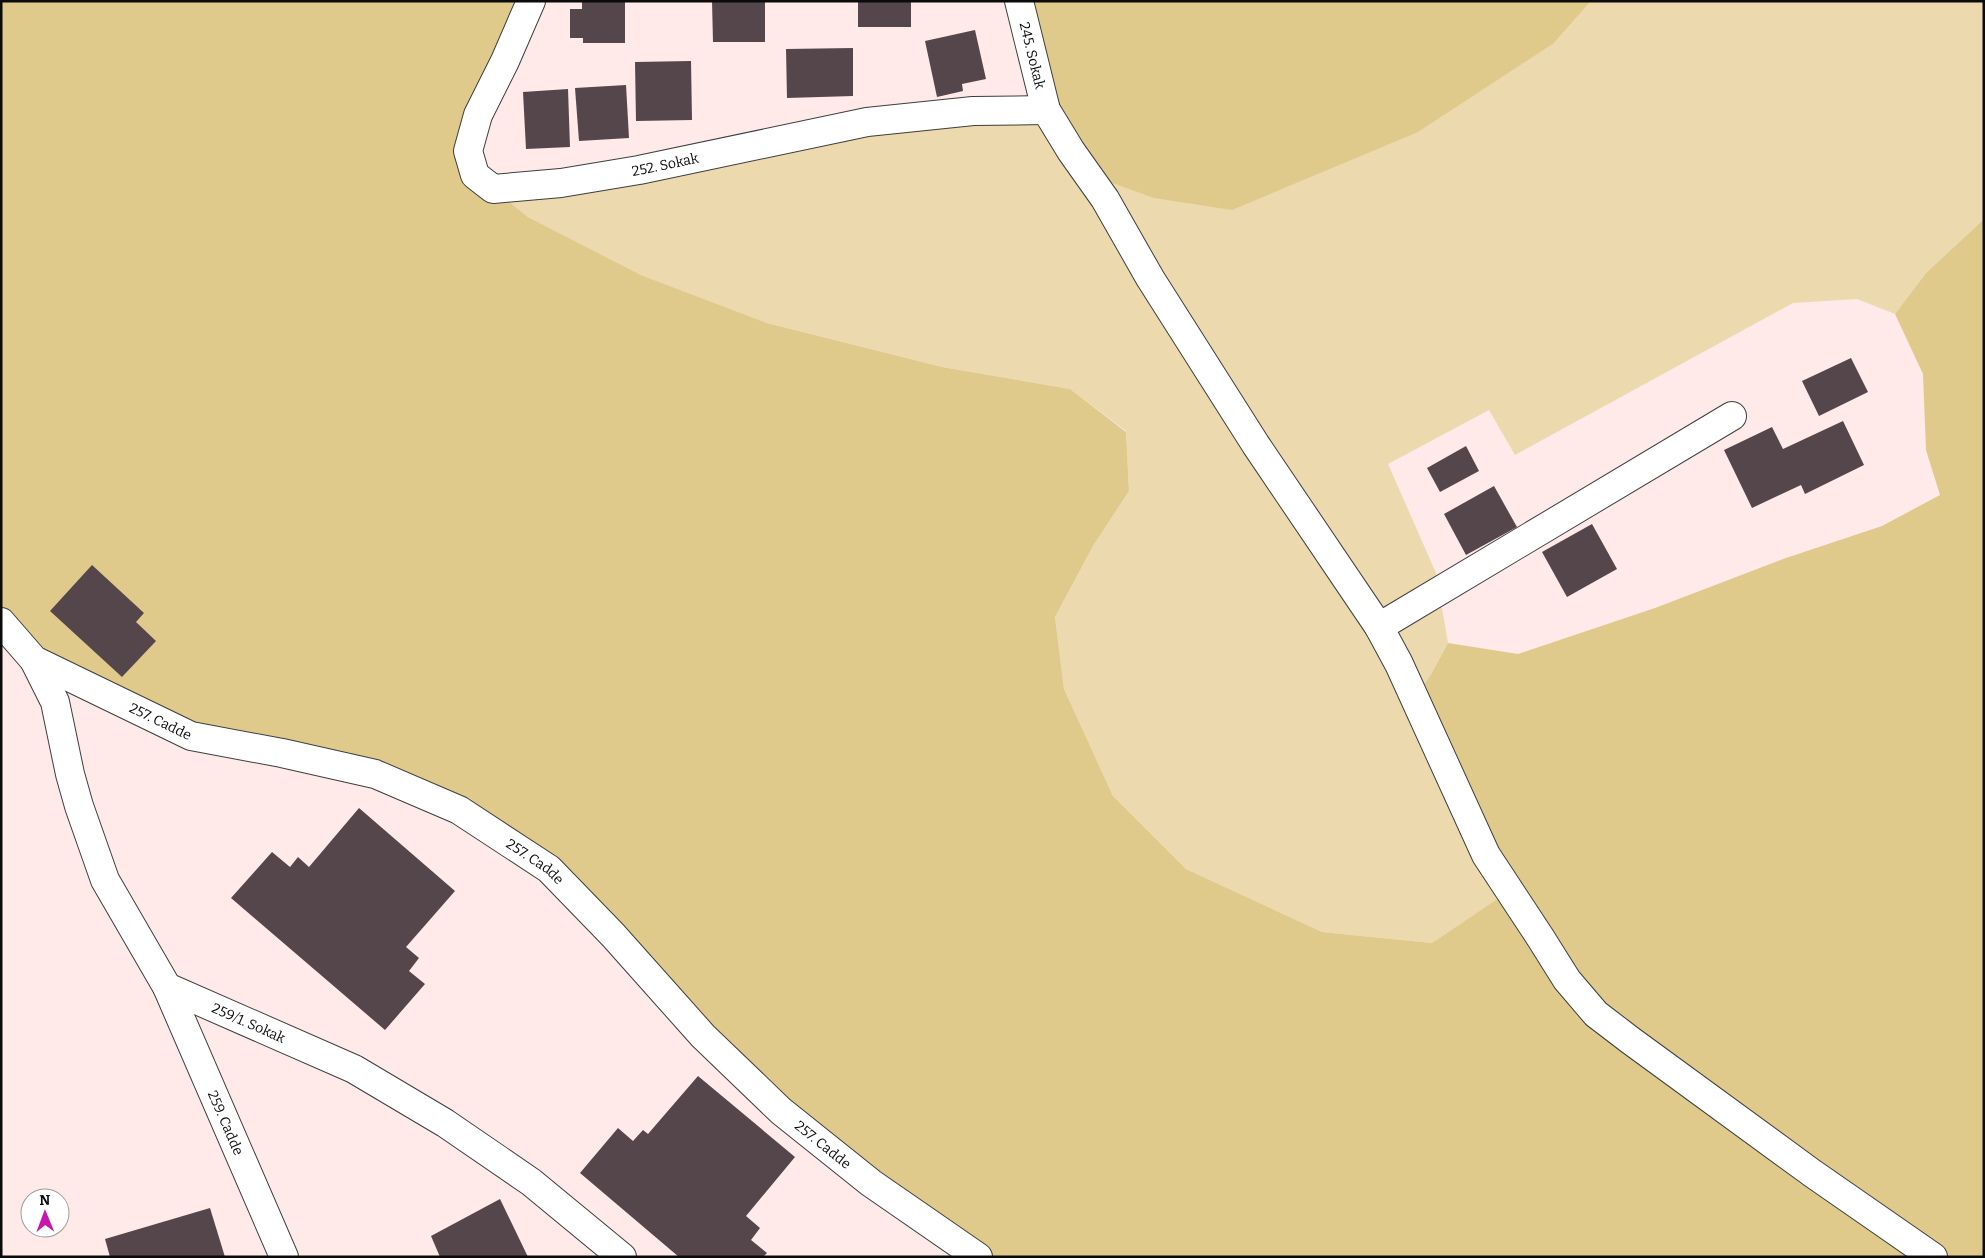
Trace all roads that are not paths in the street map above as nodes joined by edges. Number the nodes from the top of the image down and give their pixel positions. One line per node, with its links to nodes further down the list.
1 (531, 1): 3 (street, 252. Sokak)
2 (1018, 1): 3 (street, 245. Sokak)
3 (1046, 110): 6 (street, 245. Sokak)
4 (1732, 416): 6 (street)
5 (1, 622): 7 (street, 257. Cadde)
6 (1379, 627): 12 (street, 245. Sokak)
7 (34, 660): 8 (street); 11 (street, 257. Cadde)
8 (167, 987): 9 (street, 259. Cadde); 10 (street, 259/1. Sokak)
9 (284, 1257)
10 (622, 1257)
11 (978, 1257)
12 (1933, 1257)

